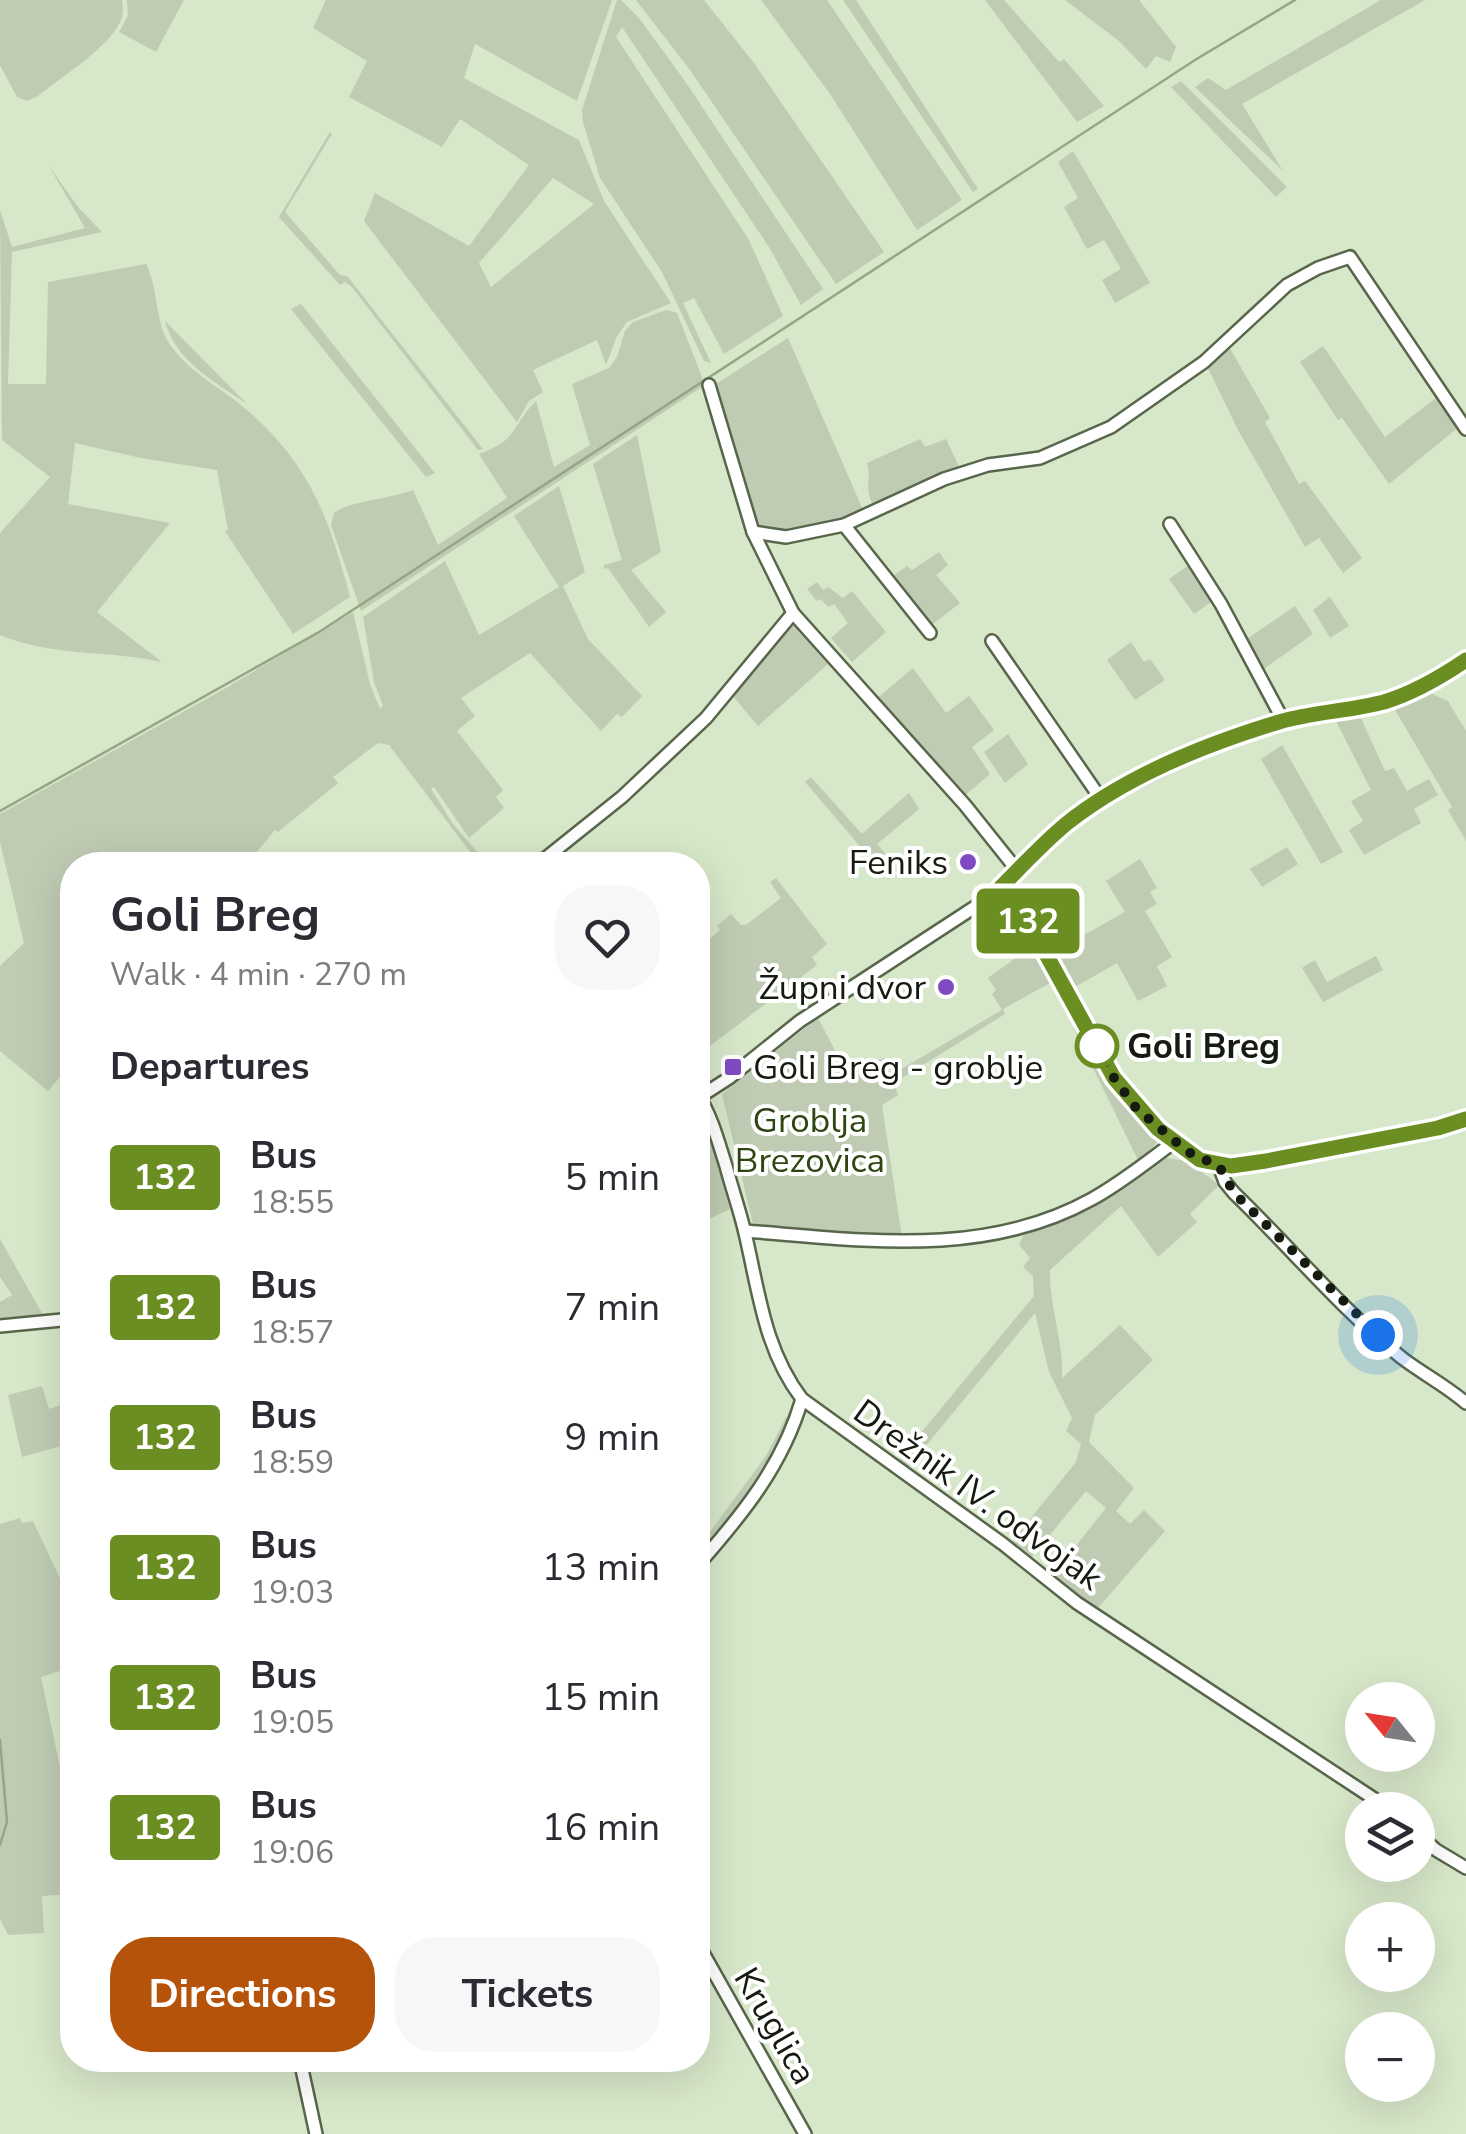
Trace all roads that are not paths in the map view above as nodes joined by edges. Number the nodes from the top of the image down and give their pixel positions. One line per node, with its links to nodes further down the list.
1 (709, 385): 5 (street)
2 (1466, 429): 3 (street)
3 (844, 524): 5 (street); 7 (street)
4 (1170, 524): 10 (street)
5 (753, 532): 6 (street)
6 (793, 614): 12 (street); 13 (street)
7 (930, 633)
8 (992, 641): 11 (street)
9 (1466, 660): 10 (street)
10 (1283, 720): 11 (street)
11 (1101, 799): 13 (street)
12 (553, 852)
13 (1017, 870): 14 (street)
14 (1000, 888): 15 (street); 18 (street)
15 (710, 1090)
16 (710, 1116): 20 (street, Drežnik IV. odvojak)
17 (1466, 1119): 19 (street)
18 (1174, 1142): 19 (street); 20 (street)
19 (1219, 1166): 24 (street)
20 (745, 1231): 23 (street, Drežnik IV. odvojak)
21 (60, 1319): 22 (street)
22 (0, 1326)
23 (802, 1399): 25 (street); 26 (street, Drežnik IV. odvojak)
24 (1466, 1404)
25 (710, 1550)
26 (1364, 1792)
27 (1435, 1849): 28 (street)
28 (1466, 1868)
29 (710, 1965): 32 (street, Kruglica)
30 (303, 2072): 31 (street)
31 (316, 2134)
32 (805, 2134)

